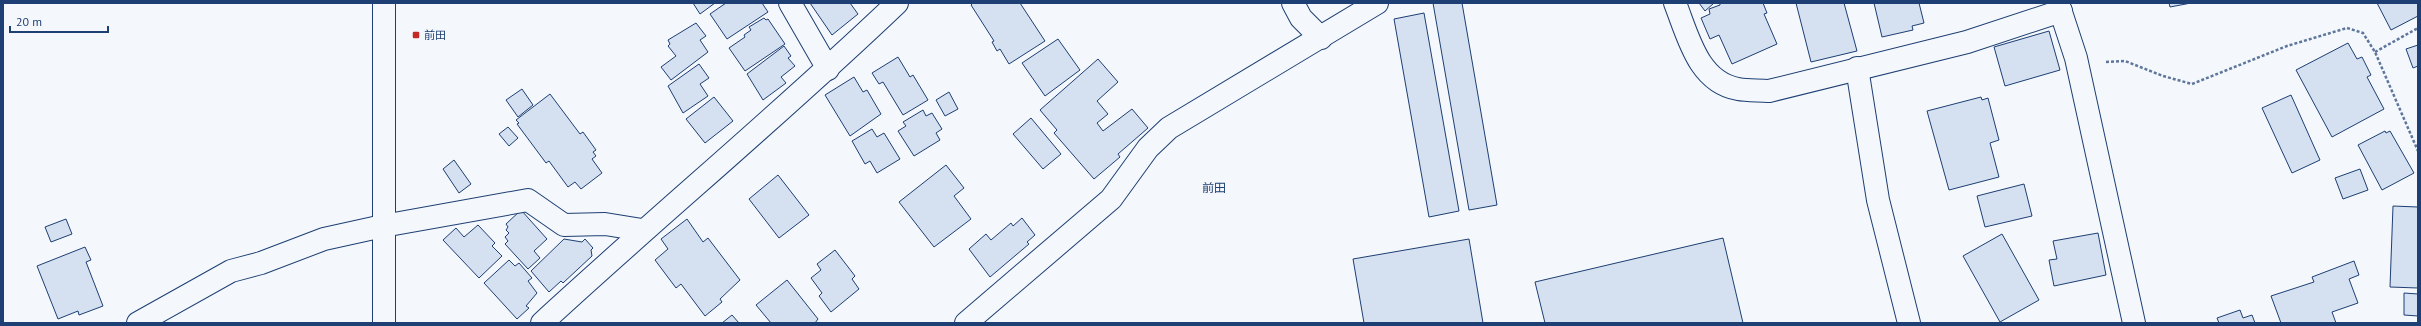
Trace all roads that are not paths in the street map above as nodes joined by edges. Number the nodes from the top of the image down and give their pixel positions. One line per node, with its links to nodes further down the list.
1 (384, 3): 11 (street)
2 (790, 3): 10 (street)
3 (897, 3): 10 (street)
4 (1293, 3): 8 (street)
5 (1377, 3): 8 (street)
6 (1676, 3): 9 (street)
7 (2059, 7): 9 (street); 18 (street)
8 (1321, 38): 16 (street)
9 (1857, 68): 17 (street)
10 (828, 69): 12 (street)
11 (383, 226): 12 (street); 13 (street); 14 (street)
12 (642, 230): 15 (street)
13 (138, 323)
14 (384, 323)
15 (542, 323)
16 (966, 323)
17 (1909, 323)
18 (2134, 323)

